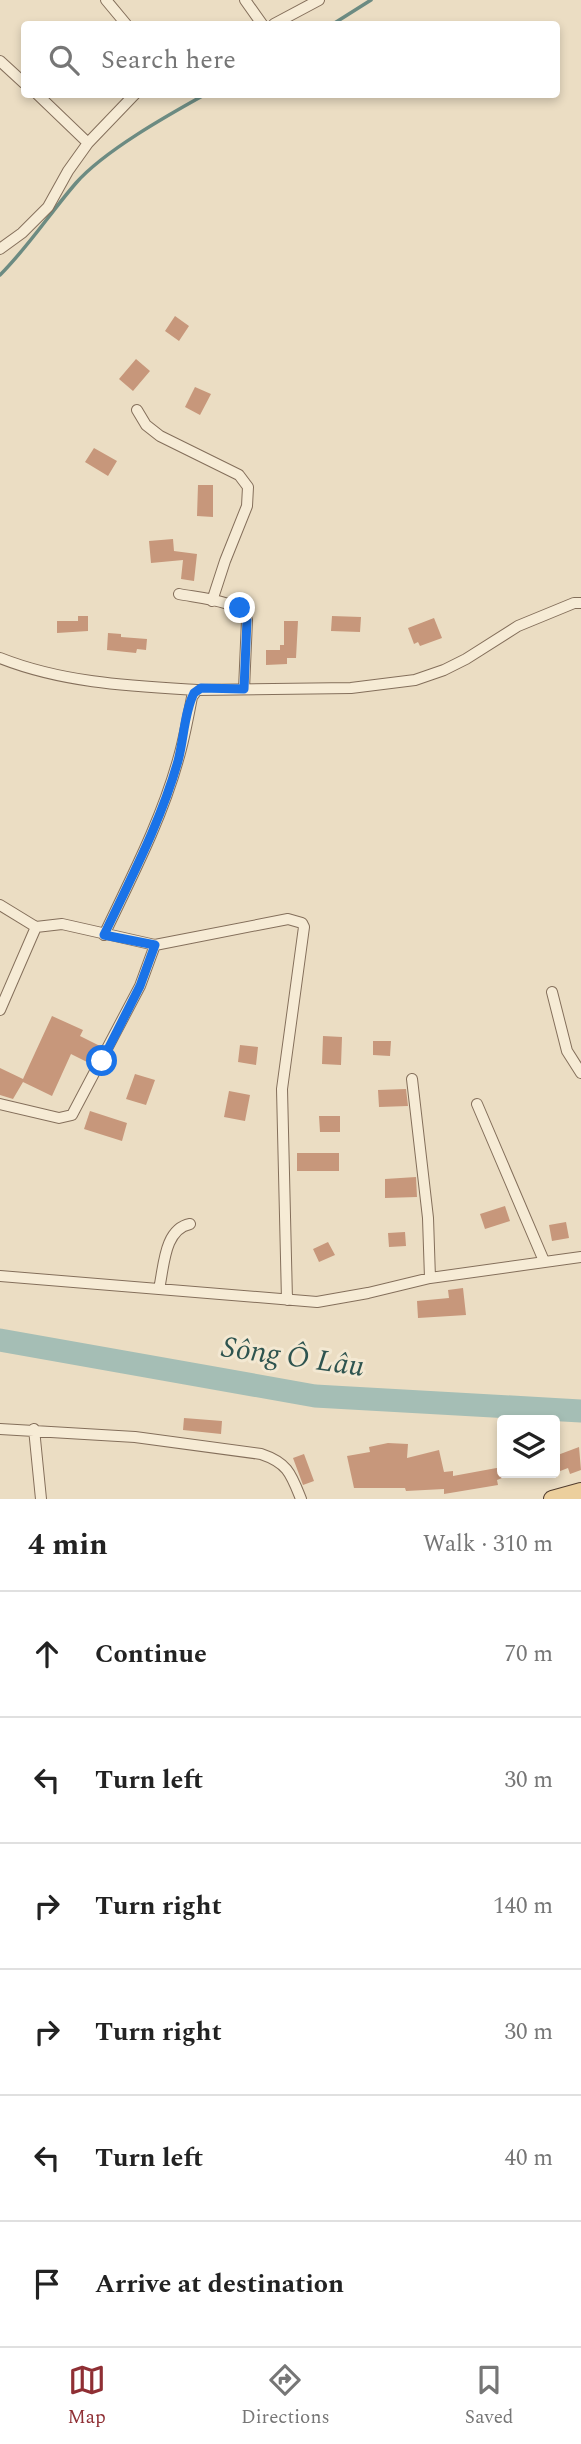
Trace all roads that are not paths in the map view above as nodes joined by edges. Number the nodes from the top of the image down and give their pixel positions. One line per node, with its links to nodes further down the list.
1 (106, 0): 4 (street)
2 (245, 0): 5 (street)
3 (318, 0): 6 (street)
4 (124, 21)
5 (260, 21)
6 (280, 21)
7 (0, 61): 8 (street)
8 (21, 80)
9 (41, 98): 11 (street)
10 (131, 98): 11 (street)
11 (88, 143): 12 (street)
12 (1, 246)
13 (136, 411): 15 (street)
14 (179, 594): 15 (street)
15 (212, 601): 18 (street)
16 (581, 603): 18 (street)
17 (0, 658): 19 (street)
18 (244, 689): 19 (street)
19 (197, 690): 22 (street)
20 (0, 905): 21 (street)
21 (36, 927): 22 (street); 25 (street)
22 (104, 935): 23 (street)
23 (155, 945): 28 (street); 36 (street)
24 (552, 992): 26 (street)
25 (0, 1010)
26 (581, 1073)
27 (412, 1079): 34 (street)
28 (0, 1104)
29 (477, 1104): 32 (street)
30 (190, 1224): 35 (street)
31 (581, 1257): 32 (street)
32 (544, 1261): 34 (street)
33 (0, 1276): 35 (street)
34 (430, 1278): 36 (street)
35 (159, 1289): 36 (street)
36 (287, 1300)
37 (0, 1429): 38 (street)
38 (34, 1429): 40 (street); 41 (street)
39 (581, 1491): 42 (main road)
40 (41, 1499)
41 (300, 1499)
42 (552, 1499)

